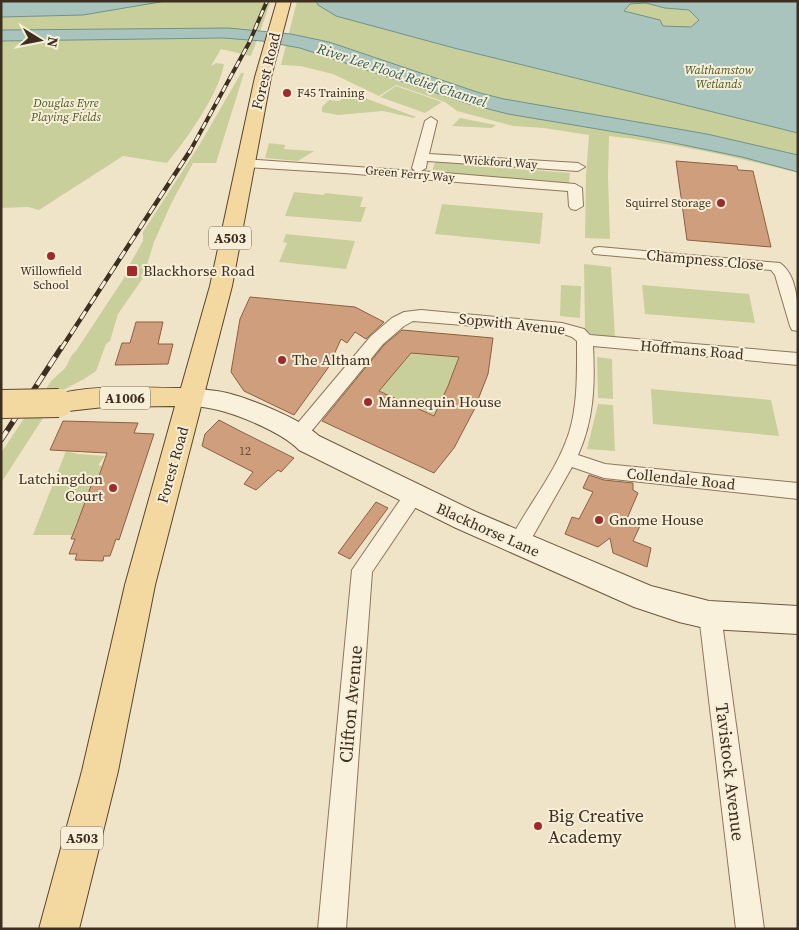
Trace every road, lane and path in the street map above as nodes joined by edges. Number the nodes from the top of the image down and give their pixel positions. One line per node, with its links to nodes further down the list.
1 (284, 1): 5 (main road, Forest Road / A503)
2 (432, 121): 6 (street)
3 (577, 152): 6 (street, Wickford Way)
4 (403, 160): 6 (street, Wickford Way)
5 (244, 163): 7 (street, Green Ferry Way); 12 (main road, Forest Road / A503)
6 (420, 163)
7 (576, 206)
8 (599, 252): 9 (street, Champness Close)
9 (798, 326)
10 (585, 340): 11 (street, Hoffmans Road); 14 (street, Sopwith Avenue); 15 (street, Sopwith Avenue)
11 (798, 359)
12 (192, 398): 13 (main road, A1006, bridge); 14 (main road, Blackhorse Lane); 22 (main road, Forest Road / A503)
13 (1, 404)
14 (298, 435): 17 (main road, Blackhorse Lane)
15 (567, 458): 16 (street, Collendale Road); 18 (street, Sopwith Avenue)
16 (798, 491)
17 (414, 496): 18 (main road, Blackhorse Lane); 23 (street, Clifton Avenue)
18 (518, 544): 19 (main road, Blackhorse Lane)
19 (710, 615): 20 (main road, Blackhorse Lane); 21 (street, Tavistock Avenue)
20 (798, 620)
21 (732, 788): 24 (street, Tavistock Avenue)
22 (59, 929)
23 (332, 929)
24 (750, 929)

